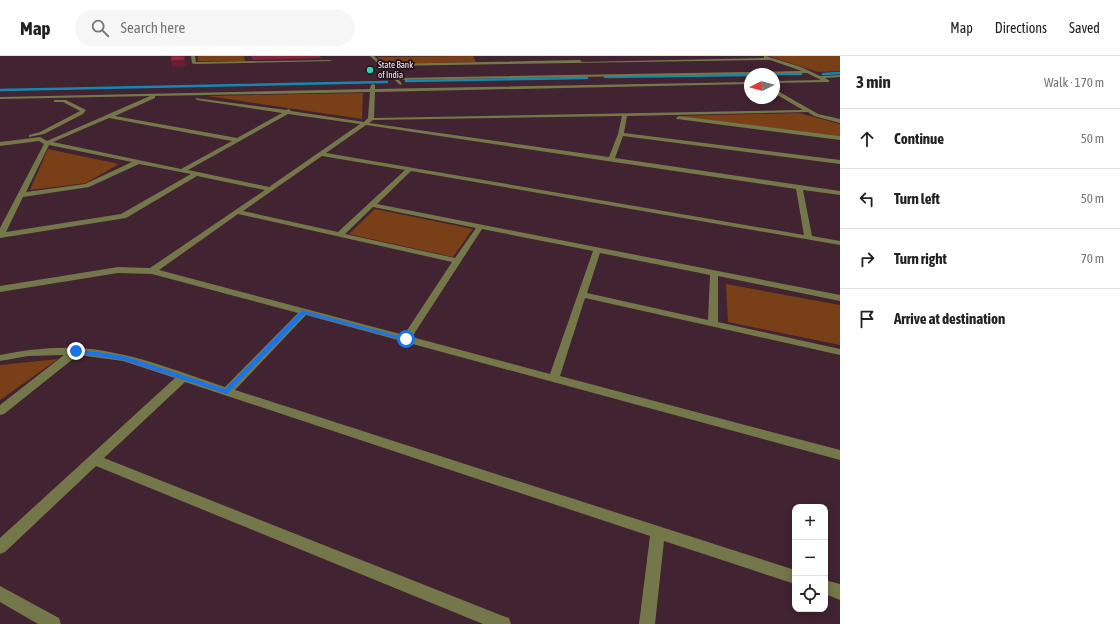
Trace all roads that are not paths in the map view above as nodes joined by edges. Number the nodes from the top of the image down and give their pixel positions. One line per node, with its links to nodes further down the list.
1 (193, 56): 12 (street)
2 (247, 56): 12 (street)
3 (286, 56): 11 (street)
4 (327, 56): 11 (street)
5 (372, 56): 16 (street)
6 (477, 56): 15 (street)
7 (525, 56): 13 (street)
8 (574, 56): 14 (street)
9 (761, 56): 10 (street)
10 (770, 59): 14 (street); 19 (street)
11 (289, 61): 12 (street)
12 (249, 62)
13 (530, 62): 14 (street); 15 (street)
14 (580, 62): 17 (street)
15 (481, 63): 16 (street)
16 (381, 65): 25 (street)
17 (585, 67)
18 (590, 71): 20 (street)
19 (806, 72): 20 (street); 22 (street)
20 (594, 76): 25 (street); 26 (street)
21 (840, 76): 22 (street)
22 (819, 77): 24 (street); 27 (street)
23 (744, 78): 26 (street)
24 (780, 78)
25 (396, 79): 31 (street)
26 (600, 81): 31 (street); 32 (street)
27 (828, 81): 28 (street); 29 (street)
28 (840, 81)
29 (780, 82)
30 (744, 83): 32 (street)
31 (400, 85): 33 (street)
32 (604, 86): 33 (street)
33 (374, 88): 34 (street); 36 (street); 47 (street)
34 (164, 89): 35 (street); 36 (street)
35 (0, 93)
36 (159, 94): 38 (street); 42 (street); 46 (street)
37 (780, 95): 43 (street)
38 (70, 96): 39 (street); 40 (street)
39 (0, 98)
40 (64, 101): 41 (street); 52 (street)
41 (0, 102)
42 (289, 111): 47 (street); 51 (street)
43 (807, 111): 45 (street); 48 (street)
44 (625, 114): 45 (street); 47 (street); 49 (street)
45 (652, 114): 50 (street)
46 (108, 116): 51 (street); 53 (street)
47 (368, 121): 54 (street); 55 (street)
48 (840, 121)
49 (621, 134): 55 (street); 57 (street)
50 (840, 138)
51 (238, 140): 59 (street)
52 (0, 142): 53 (street)
53 (47, 143): 56 (street); 64 (street)
54 (322, 154): 58 (street); 62 (street)
55 (612, 159): 61 (street)
56 (138, 162): 59 (street); 64 (street)
57 (840, 162)
58 (410, 169): 65 (street); 70 (street)
59 (182, 171): 60 (street)
60 (196, 174): 62 (street); 69 (street)
61 (799, 186): 63 (street); 70 (street)
62 (271, 189): 66 (street)
63 (840, 192)
64 (20, 195): 69 (street)
65 (372, 205): 67 (street); 68 (street)
66 (237, 212): 68 (street); 74 (street)
67 (480, 227): 72 (street); 73 (street)
68 (339, 235): 73 (street)
69 (0, 236)
70 (809, 238): 71 (street)
71 (840, 243)
72 (597, 250): 75 (street); 77 (street)
73 (458, 261): 82 (street)
74 (152, 271): 76 (street); 80 (street)
75 (714, 274): 78 (street); 81 (street)
76 (2, 289): 79 (street)
77 (582, 295): 81 (street); 87 (street)
78 (840, 298)
79 (0, 299)
80 (304, 312): 82 (street); 88 (street)
81 (713, 324): 84 (street)
82 (406, 339): 87 (street)
83 (76, 351): 85 (street); 86 (street); 89 (street)
84 (840, 352)
85 (0, 358)
86 (183, 377): 88 (street); 91 (street)
87 (554, 379): 90 (street)
88 (227, 392): 92 (street)
89 (0, 411)
90 (840, 455)
91 (94, 460): 93 (street); 99 (street)
92 (658, 532): 94 (street); 100 (street)
93 (0, 547)
94 (792, 576)
95 (828, 588): 96 (street)
96 (840, 592)
97 (0, 594): 98 (street)
98 (54, 624)
99 (503, 624)
100 (647, 624)

